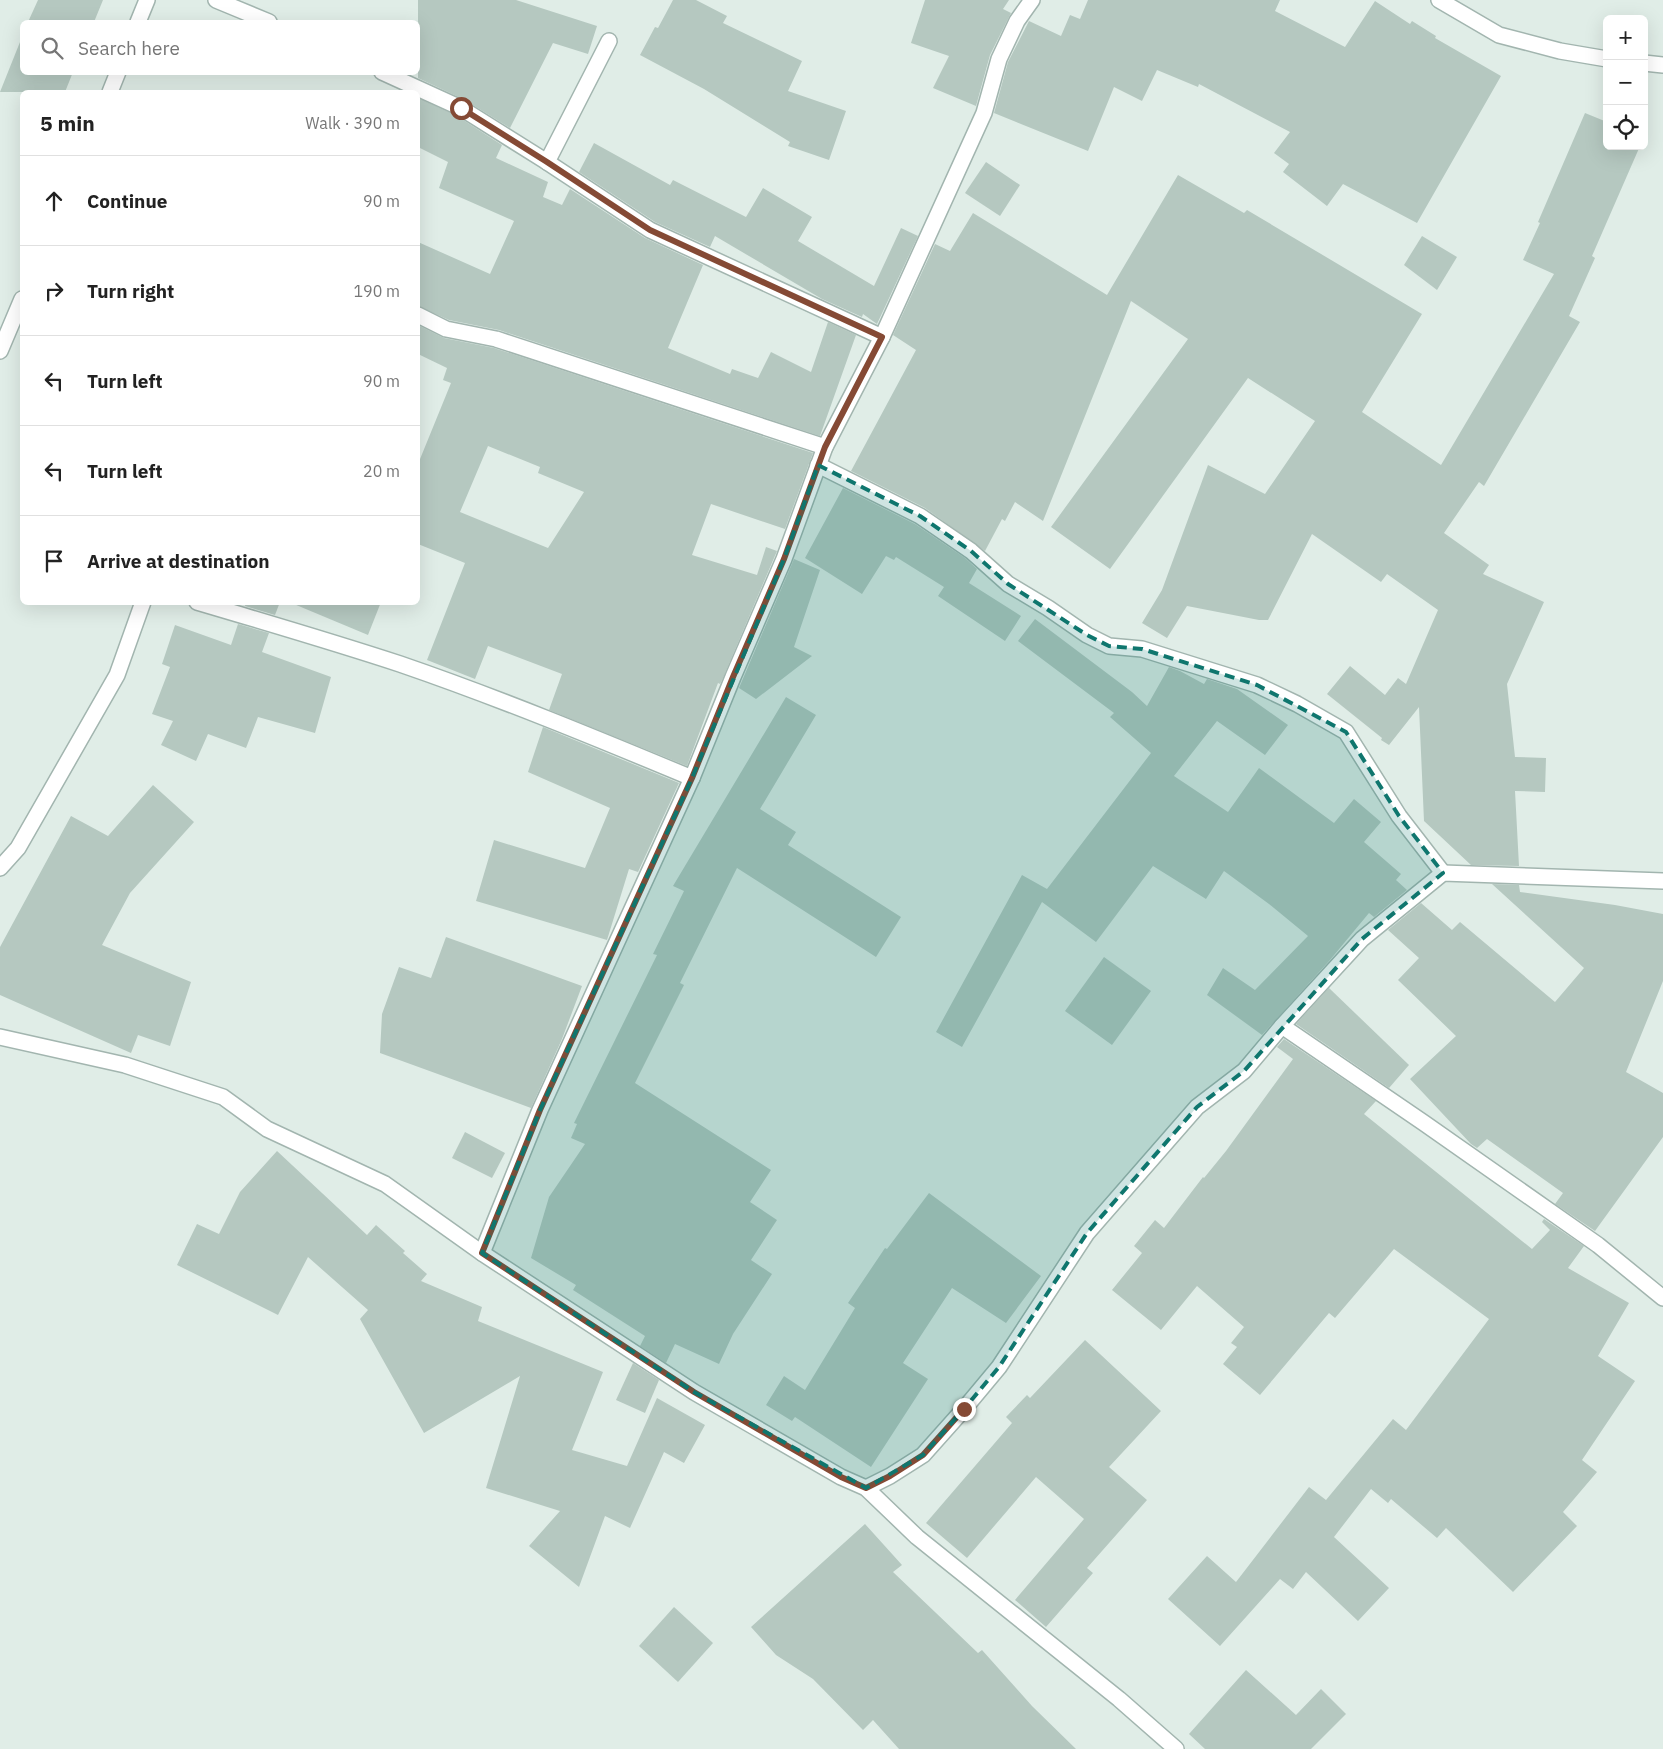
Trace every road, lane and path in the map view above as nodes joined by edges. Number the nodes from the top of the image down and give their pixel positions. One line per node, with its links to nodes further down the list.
1 (147, 0): 5 (street)
2 (216, 0): 6 (street)
3 (1032, 0): 17 (street)
4 (1438, 0): 8 (street)
5 (139, 20)
6 (264, 20)
7 (609, 41): 14 (street)
8 (1603, 58)
9 (1648, 64): 10 (street)
10 (1663, 66)
11 (117, 75): 13 (street)
12 (389, 75): 14 (street)
13 (111, 90)
14 (547, 162): 17 (street)
15 (20, 304): 18 (street)
16 (420, 316): 19 (street)
17 (882, 337): 19 (street)
18 (0, 351)
19 (825, 447): 20 (street)
20 (818, 465): 23 (street); 25 (street)
21 (142, 605): 24 (street)
22 (208, 605): 23 (street)
23 (692, 778): 29 (street)
24 (0, 868)
25 (1443, 873): 26 (street); 27 (street)
26 (1663, 881)
27 (1282, 1026): 30 (street); 31 (street)
28 (0, 1037): 29 (street)
29 (482, 1253): 31 (street)
30 (1663, 1298)
31 (866, 1488): 32 (street)
32 (1176, 1749)

